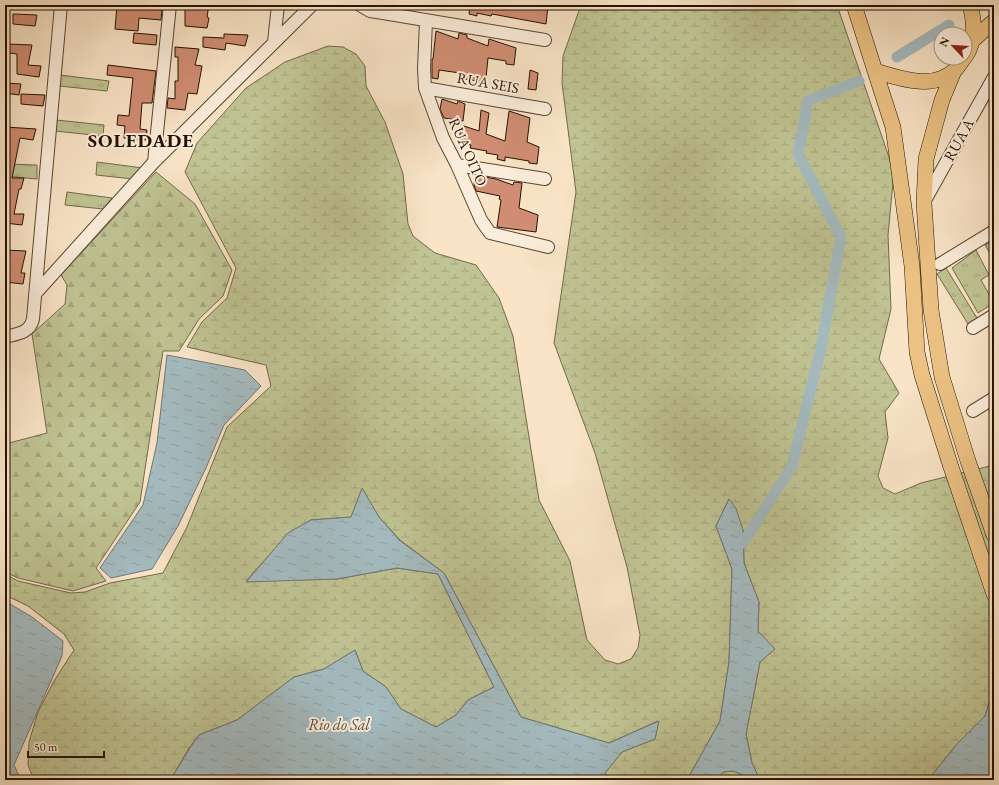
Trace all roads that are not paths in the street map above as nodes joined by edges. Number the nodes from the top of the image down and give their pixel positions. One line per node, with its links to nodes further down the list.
1 (61, 5): 27 (street)
2 (170, 5): 20 (street)
3 (278, 5): 13 (street)
4 (312, 5): 13 (street)
5 (360, 5): 8 (street)
6 (854, 5): 15 (main road)
7 (970, 5): 10 (main road)
8 (426, 21): 11 (street); 18 (street, RUA OITO)
9 (994, 21): 12 (main road)
10 (973, 26)
11 (545, 40)
12 (973, 40)
13 (274, 42): 20 (street)
14 (958, 66): 16 (main road)
15 (875, 71): 16 (main road); 34 (main road)
16 (954, 71): 23 (main road)
17 (994, 77): 23 (street, RUA A)
18 (425, 88): 19 (street, RUA SEIS); 21 (street, RUA OITO)
19 (545, 109)
20 (154, 162): 27 (street)
21 (457, 165): 22 (street); 25 (street, RUA OITO)
22 (545, 179)
23 (924, 203): 33 (main road)
24 (994, 231): 26 (street)
25 (548, 247)
26 (940, 264)
27 (35, 294): 30 (street)
28 (994, 315): 29 (street)
29 (973, 328)
30 (5, 337)
31 (994, 398): 32 (street)
32 (973, 411)
33 (994, 535)
34 (994, 594)

